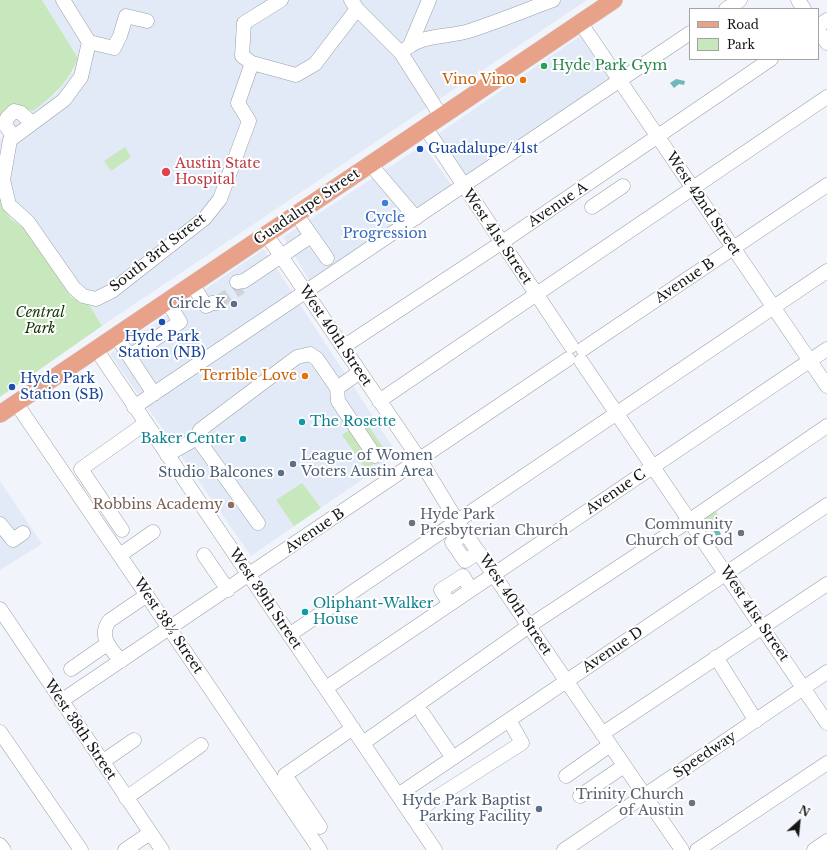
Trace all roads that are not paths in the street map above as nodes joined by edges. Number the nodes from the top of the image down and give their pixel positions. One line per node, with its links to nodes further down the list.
1 (63, 0): 13 (street)
2 (281, 0): 17 (street)
3 (429, 0): 15 (street)
4 (552, 0): 15 (street)
5 (614, 0): 10 (main road, Guadalupe Street)
6 (740, 0): 8 (street)
7 (354, 4): 15 (street); 17 (street)
8 (728, 8)
9 (147, 21): 13 (street)
10 (580, 22): 18 (street, West 42nd Street); 20 (main road, Guadalupe Street)
11 (819, 31): 14 (street)
12 (689, 35): 18 (street)
13 (89, 42): 21 (street)
14 (827, 43)
15 (406, 48): 20 (street)
16 (770, 60): 24 (street, Avenue A)
17 (252, 63): 23 (street, South 3rd Street)
18 (619, 81): 24 (street, West 42nd Street); 28 (street)
19 (827, 97): 30 (street)
20 (441, 116): 22 (main road, Guadalupe Street)
21 (32, 123): 23 (street); 23 (street)
22 (425, 127): 25 (main road, Guadalupe Street); 28 (street, West 41st Street)
23 (14, 137)
24 (658, 137): 26 (street, Avenue A); 30 (street, West 42nd Street)
25 (370, 164): 33 (main road, Guadalupe Street); 34 (street)
26 (597, 178): 31 (street); 37 (street, Avenue A)
27 (827, 185): 38 (street, Avenue B)
28 (463, 186): 34 (street); 37 (street, West 41st Street)
29 (623, 186): 31 (street)
30 (692, 188): 38 (street, West 42nd Street); 45 (street)
31 (608, 196): 32 (street)
32 (592, 207)
33 (296, 214): 35 (main road, Guadalupe Street); 36 (street)
34 (416, 218): 44 (street)
35 (266, 234): 39 (street, West 40th Street); 43 (main road, Guadalupe Street)
36 (311, 236): 39 (street); 40 (street)
37 (501, 243): 45 (street, West 41st Street); 50 (street, Avenue A)
38 (734, 249): 48 (street, West 42nd Street); 53 (street, Avenue B)
39 (281, 256): 42 (street); 44 (street, West 40th Street)
40 (327, 258)
41 (827, 271): 48 (street)
42 (241, 283)
43 (192, 284): 46 (main road, Guadalupe Street); 47 (street)
44 (306, 293): 50 (street, West 40th Street); 59 (street)
45 (536, 294): 53 (street, West 41st Street); 60 (street)
46 (166, 301): 49 (main road, Guadalupe Street); 54 (street)
47 (214, 301)
48 (774, 308): 55 (street, West 42nd Street); 63 (street)
49 (116, 336): 51 (main road, Guadalupe Street); 54 (street)
50 (343, 347): 56 (street, West 40th Street)
51 (96, 349): 61 (main road, Guadalupe Street); 62 (street, West 39th Street)
52 (827, 349): 55 (street, Avenue C)
53 (576, 354): 63 (street, West 41st Street); 70 (street, Avenue B)
54 (130, 356): 59 (street)
55 (810, 361): 57 (street, West 42nd Street); 71 (street, Avenue C)
56 (360, 372): 58 (street); 60 (street, West 40th Street)
57 (827, 386)
58 (337, 388): 67 (street); 69 (street)
59 (154, 394): 62 (street)
60 (379, 401): 70 (street, West 40th Street)
61 (16, 403): 64 (main road, Guadalupe Street); 82 (street, West 38½ Street)
62 (134, 407): 65 (street, West 39th Street)
63 (617, 413): 71 (street, West 41st Street); 74 (street)
64 (0, 414)
65 (146, 424): 68 (street, West 39th Street); 77 (street)
66 (827, 426): 73 (street)
67 (197, 438): 68 (street); 75 (street)
68 (167, 455): 87 (street, West 39th Street)
69 (375, 456)
70 (420, 460): 74 (street, West 40th Street); 87 (street, Avenue B)
71 (654, 466): 73 (street, West 41st Street); 86 (street, Avenue C)
72 (827, 505): 85 (street, Avenue D)
73 (690, 520): 85 (street, West 41st Street); 95 (street)
74 (457, 521): 80 (street, West 40th Street); 98 (street)
75 (258, 523)
76 (0, 524): 79 (street)
77 (122, 530)
78 (153, 532): 82 (street)
79 (23, 533)
80 (466, 534): 81 (street, West 40th Street); 84 (street)
81 (479, 552): 84 (street); 86 (street, West 40th Street)
82 (120, 555): 92 (street, West 38½ Street)
83 (204, 555): 90 (street)
84 (465, 561): 88 (street)
85 (726, 573): 96 (street, West 41st Street); 104 (street, Avenue D)
86 (494, 574): 91 (street, Avenue C); 95 (street, West 40th Street)
87 (249, 576): 90 (street, Avenue B); 98 (street, West 39th Street)
88 (463, 576): 91 (street); 93 (street)
89 (827, 584): 96 (street)
90 (228, 590): 97 (street, Avenue B)
91 (471, 590): 93 (street, Avenue C)
92 (147, 595): 97 (street, West 38½ Street); 99 (street)
93 (450, 604): 105 (street, Avenue C)
94 (0, 609): 107 (street, West 38th Street)
95 (529, 626): 104 (street, West 40th Street); 116 (street)
96 (762, 626): 100 (street); 106 (street, West 41st Street)
97 (170, 629): 101 (street, Avenue B); 136 (street, West 38½ Street)
98 (289, 634): 105 (street, West 39th Street)
99 (107, 644): 101 (street); 102 (street)
100 (716, 657): 110 (street); 115 (street)
101 (121, 662): 107 (street, Avenue B)
102 (71, 669)
103 (827, 672): 106 (street, Speedway)
104 (566, 681): 109 (street, Avenue D); 115 (street, West 40th Street)
105 (326, 688): 112 (street, West 39th Street)
106 (804, 688): 110 (street, Speedway); 111 (street, West 41st Street)
107 (61, 701): 119 (street, West 38th Street)
108 (423, 714): 118 (street)
109 (508, 720): 118 (street, Avenue D); 127 (street)
110 (756, 721): 125 (street, Speedway)
111 (827, 724)
112 (353, 728): 116 (street, West 39th Street); 128 (street)
113 (0, 732): 133 (street)
114 (134, 740): 119 (street)
115 (606, 740): 121 (street, West 40th Street); 122 (street)
116 (363, 743): 123 (street, West 39th Street)
117 (200, 745): 126 (street)
118 (453, 758): 123 (street, Avenue D)
119 (102, 762): 126 (street, West 38th Street)
120 (827, 763): 140 (street)
121 (624, 766): 124 (street); 125 (street, West 40th Street)
122 (566, 776)
123 (398, 795): 127 (street, West 39th Street)
124 (580, 796)
125 (644, 796): 138 (street, Speedway); 139 (street, West 40th Street)
126 (126, 798): 129 (street, West 38th Street)
127 (413, 816): 137 (street, West 39th Street)
128 (320, 827)
129 (150, 833): 134 (street); 135 (street, West 38th Street)
130 (827, 841): 141 (street)
131 (0, 845): 132 (street)
132 (4, 850)
133 (82, 850)
134 (125, 850)
135 (162, 850)
136 (320, 850)
137 (435, 850)
138 (564, 850)
139 (682, 850)
140 (696, 850)
141 (814, 850)

